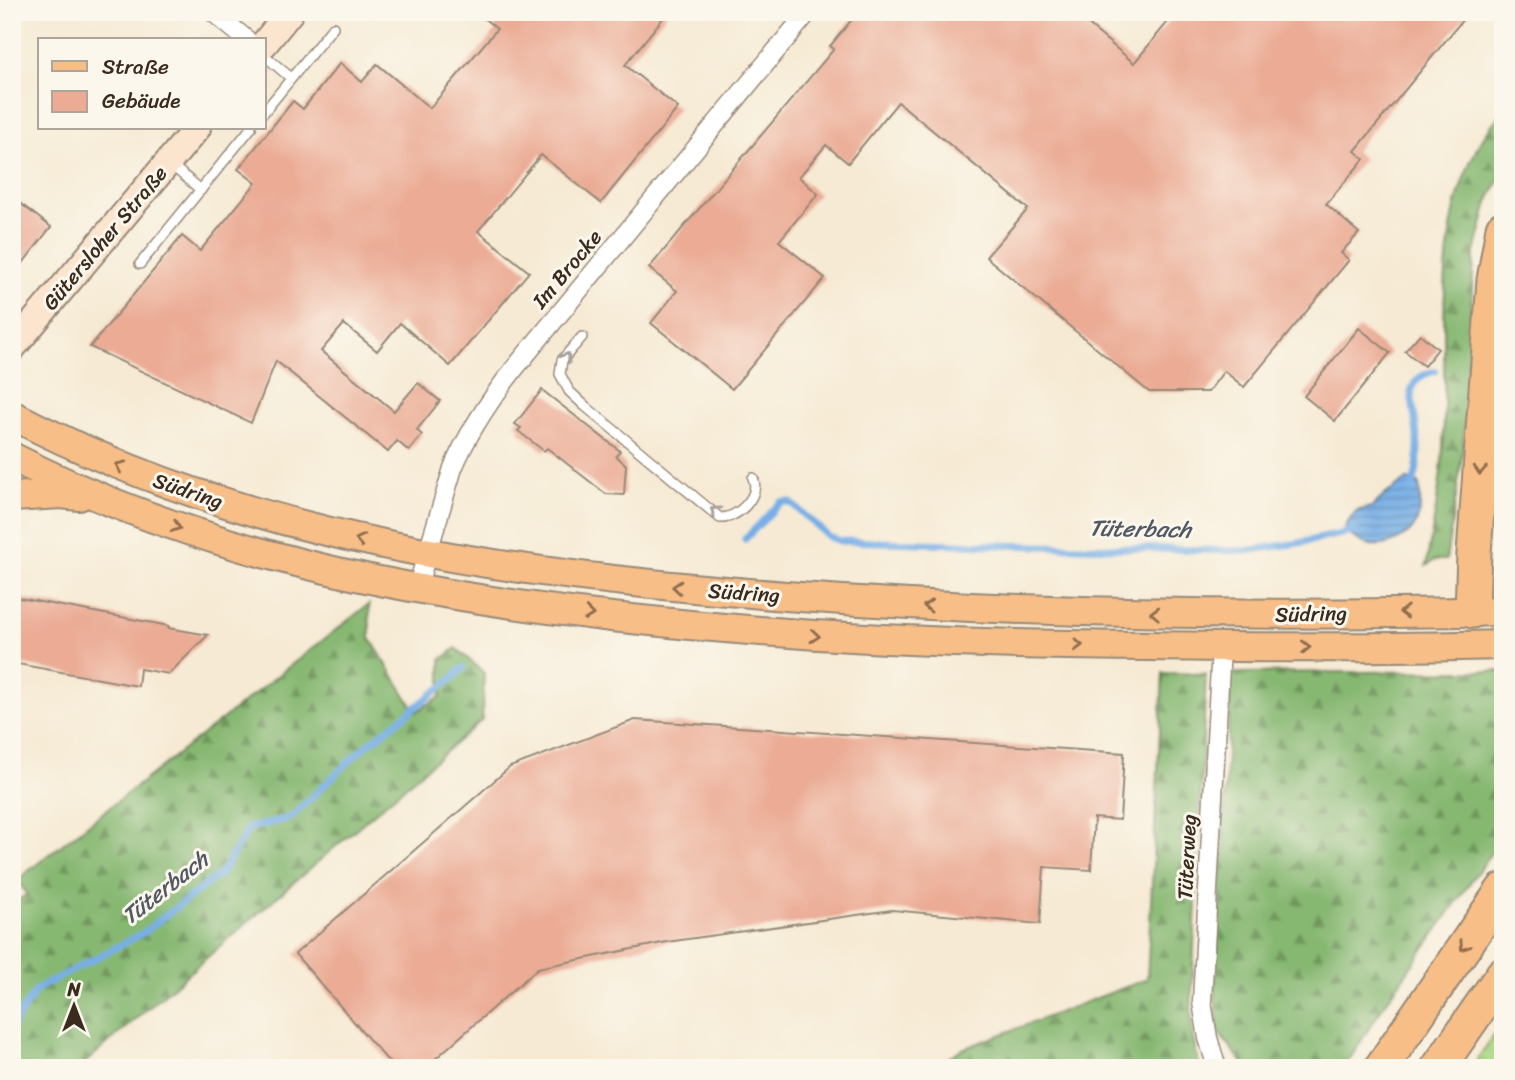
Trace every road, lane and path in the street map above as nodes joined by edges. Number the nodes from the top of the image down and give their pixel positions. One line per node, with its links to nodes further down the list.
1 (214, 12): 5 (street)
2 (290, 12): 6 (street)
3 (808, 12): 23 (street, Im Brocke)
4 (332, 27): 8 (lane)
5 (245, 38)
6 (266, 42)
7 (266, 57): 8 (lane)
8 (291, 78): 9 (lane)
9 (266, 109)
10 (195, 130): 12 (street, Gütersloher Straße)
11 (249, 130): 13 (lane)
12 (169, 163): 13 (lane); 17 (street, Gütersloher Straße)
13 (201, 190): 15 (lane)
14 (1503, 228): 25 (highway, one-way to 25)
15 (140, 264)
16 (582, 337): 20 (lane, one-way to 16)
17 (12, 348)
18 (12, 415): 23 (main road, Südring, one-way to 18)
19 (12, 457): 22 (main road, Südring)
20 (753, 478)
21 (12, 497): 22 (main road)
22 (112, 504): 24 (main road, Südring, one-way to 24)
23 (427, 553): 24 (street, Im Brocke); 25 (main road, Südring, one-way to 23)
24 (418, 589): 27 (main road, Südring, one-way to 27)
25 (1488, 611): 26 (main road)
26 (1500, 641): 27 (main road, Südring, one-way to 26)
27 (1221, 648): 30 (street, Tüterweg)
28 (1503, 890): 31 (highway, one-way to 31)
29 (1503, 974): 32 (highway)
30 (1217, 1068)
31 (1381, 1068)
32 (1438, 1068)

